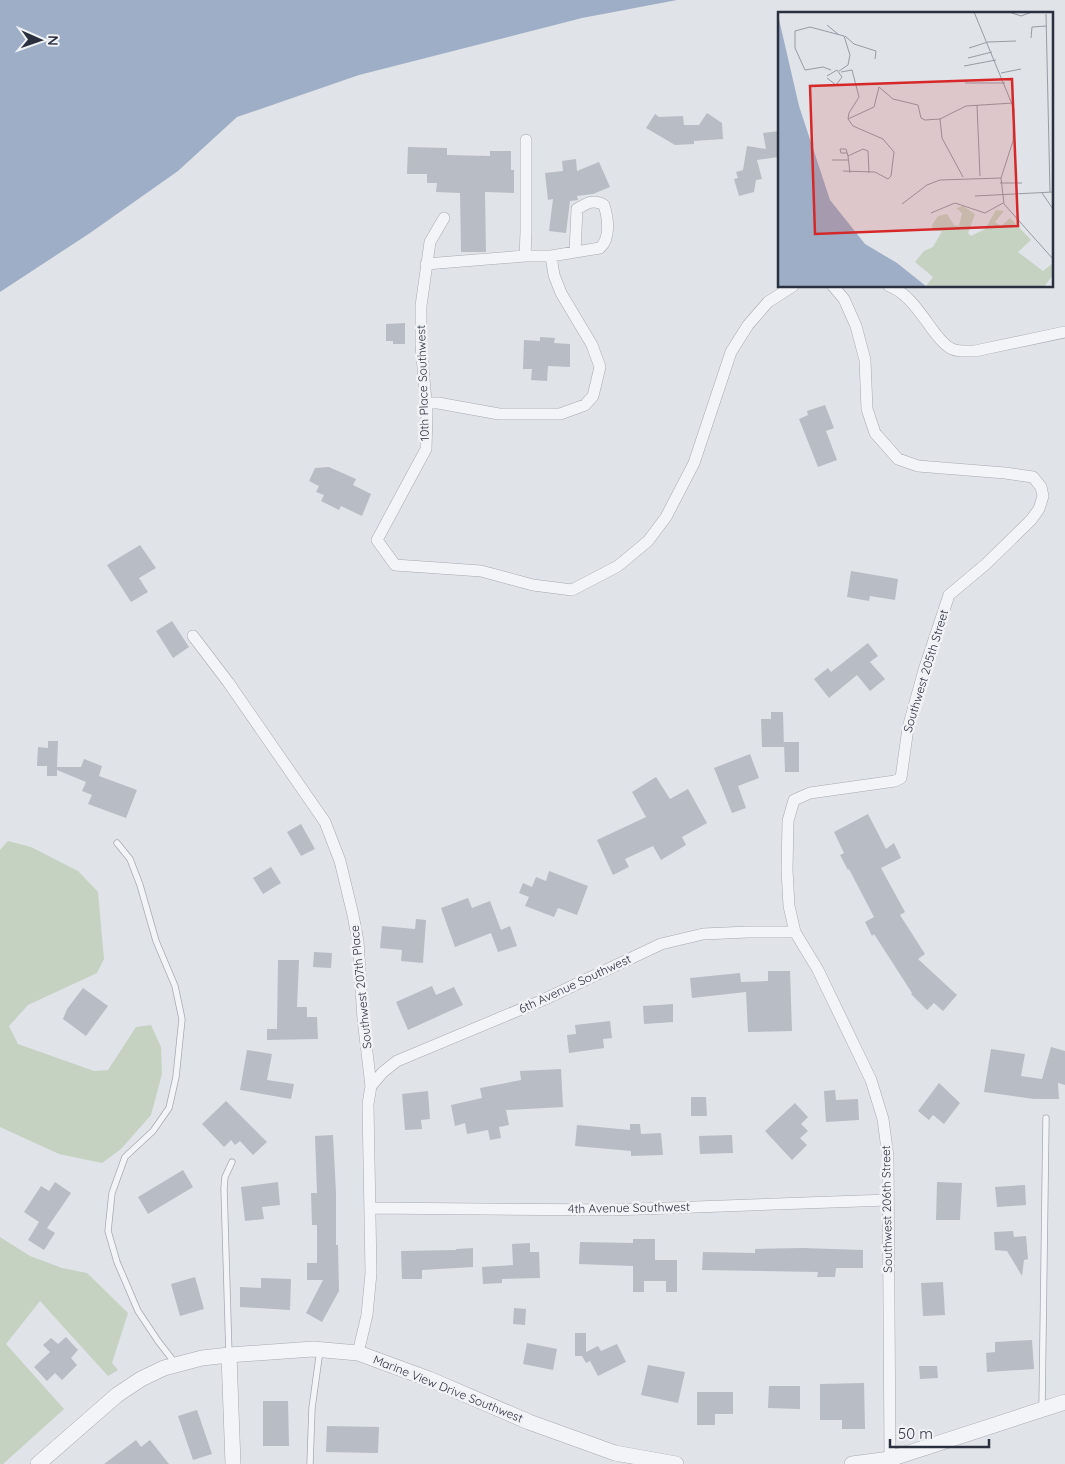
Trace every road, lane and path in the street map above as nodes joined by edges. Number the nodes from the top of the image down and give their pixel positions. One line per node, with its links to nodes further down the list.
1 (526, 140): 4 (street)
2 (444, 218): 6 (street, 10th Place Southwest)
3 (575, 252): 3 (street); 5 (street)
4 (525, 256): 5 (street); 6 (street)
5 (551, 256): 11 (street)
6 (426, 264): 11 (street, 10th Place Southwest)
7 (790, 288): 11 (street, 10th Place Southwest)
8 (835, 288): 13 (street, Southwest 205th Street)
9 (893, 288): 10 (street)
10 (1065, 332)
11 (426, 403)
12 (193, 636): 16 (street, Southwest 207th Place)
13 (794, 800): 15 (street, Southwest 206th Street)
14 (118, 843): 24 (lane)
15 (795, 932): 16 (street, 6th Avenue Southwest); 19 (street, Southwest 206th Street)
16 (371, 1086): 20 (street, Southwest 207th Place)
17 (1046, 1118): 26 (lane)
18 (232, 1162): 23 (lane)
19 (888, 1200): 20 (street, 4th Avenue Southwest); 27 (street, Southwest 206th Street)
20 (370, 1208): 22 (street, Southwest 207th Place)
21 (320, 1350): 22 (street, Marine View Drive Southwest); 23 (street, Marine View Drive Southwest); 30 (lane)
22 (358, 1353): 31 (street, Marine View Drive Southwest)
23 (229, 1355): 24 (street, Marine View Drive Southwest); 29 (street)
24 (176, 1365): 28 (street, Marine View Drive Southwest)
25 (1065, 1402): 26 (street)
26 (1042, 1410): 27 (street)
27 (890, 1459): 32 (street)
28 (38, 1464)
29 (233, 1464)
30 (310, 1464)
31 (676, 1464)
32 (852, 1464)

